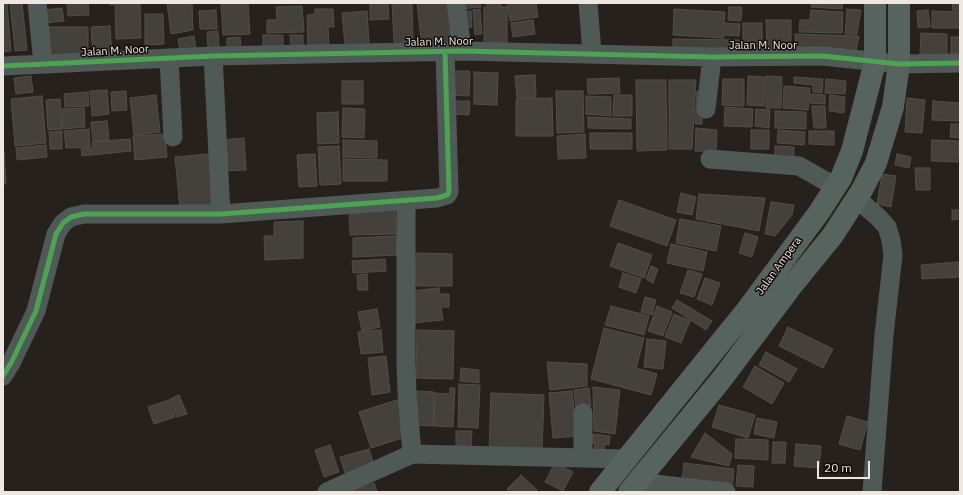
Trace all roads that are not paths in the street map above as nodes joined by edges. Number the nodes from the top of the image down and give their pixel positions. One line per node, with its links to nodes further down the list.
1 (37, 3): 13 (street)
2 (456, 3): 6 (street)
3 (588, 3): 7 (street)
4 (876, 3): 11 (main road, Jalan Ampera)
5 (900, 3): 14 (main road, Jalan Ampera)
6 (453, 51): 7 (street, Jalan M. Noor); 8 (street, Jalan M. Noor); 21 (street)
7 (592, 53): 9 (street, Jalan M. Noor)
8 (213, 56): 10 (street, Jalan M. Noor); 22 (street)
9 (712, 57): 11 (street, Jalan M. Noor); 16 (street)
10 (169, 58): 13 (street, Jalan M. Noor); 17 (street)
11 (875, 62): 14 (street, Jalan M. Noor); 19 (main road, Jalan Ampera)
12 (960, 63): 14 (street, Jalan M. Noor)
13 (43, 64): 15 (street, Jalan M. Noor)
14 (899, 64): 20 (main road, Jalan Ampera)
15 (3, 66)
16 (706, 109)
17 (173, 137)
18 (710, 159): 19 (street)
19 (836, 187): 27 (main road, Jalan Ampera)
20 (857, 199): 28 (main road, Jalan Ampera); 32 (street)
21 (406, 200): 22 (street); 25 (street)
22 (221, 214): 23 (street)
23 (3, 376)
24 (583, 413): 26 (street)
25 (412, 454): 26 (street); 29 (street)
26 (583, 458): 27 (street)
27 (627, 459): 30 (main road, Jalan Ampera)
28 (633, 487): 31 (street)
29 (327, 492)
30 (600, 492)
31 (726, 492)
32 (872, 492)

